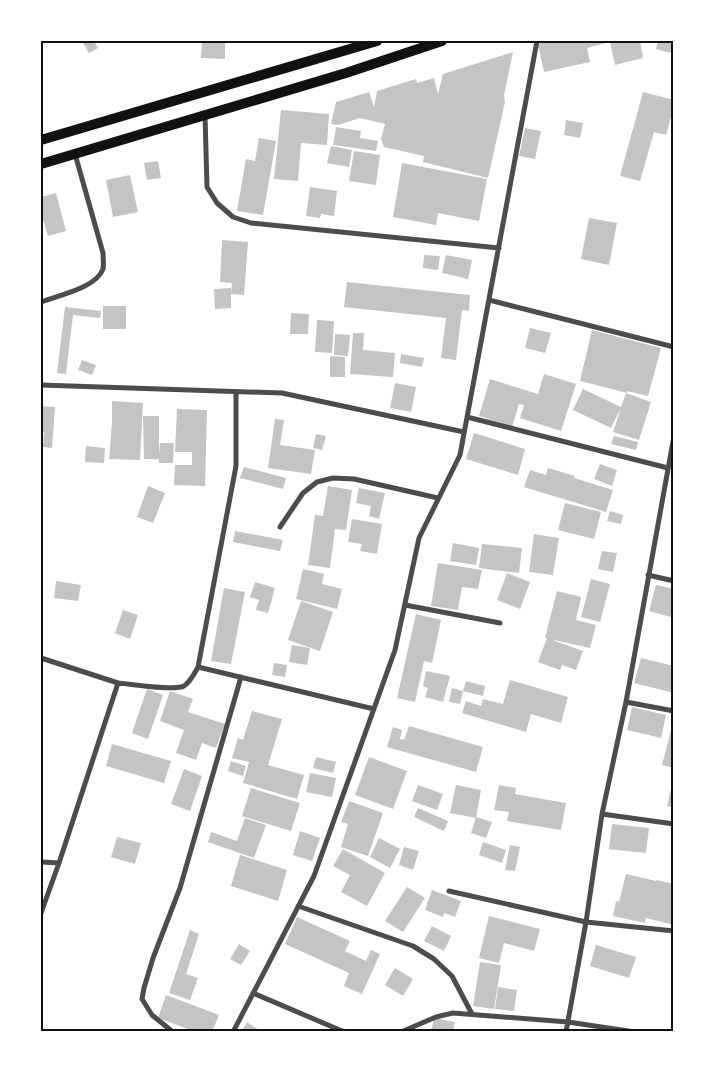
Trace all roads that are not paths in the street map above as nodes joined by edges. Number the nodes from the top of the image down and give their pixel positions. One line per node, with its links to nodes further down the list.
1 (377, 41): 4 (main road)
2 (442, 41): 5 (main road)
3 (538, 41): 9 (street)
4 (347, 46): 6 (main road)
5 (205, 115): 7 (main road); 9 (street)
6 (41, 140)
7 (75, 154): 8 (main road); 11 (street)
8 (41, 164)
9 (499, 248): 10 (street)
10 (489, 300): 12 (street); 15 (street)
11 (41, 302)
12 (674, 347)
13 (41, 385): 14 (street)
14 (236, 392): 16 (street); 26 (street)
15 (467, 417): 16 (street); 18 (street)
16 (464, 432): 19 (street)
17 (674, 436): 18 (street)
18 (668, 468): 21 (street)
19 (438, 498): 20 (street); 23 (street)
20 (280, 527)
21 (648, 575): 22 (street); 29 (street)
22 (674, 581)
23 (405, 605): 24 (street); 30 (street)
24 (500, 623)
25 (41, 658): 28 (street)
26 (198, 667): 27 (street); 28 (street)
27 (242, 677): 30 (street); 44 (street)
28 (118, 683): 35 (street)
29 (626, 702): 31 (street); 32 (street)
30 (374, 709): 37 (street)
31 (674, 711)
32 (602, 814): 33 (street); 39 (street)
33 (674, 824)
34 (41, 862): 35 (street)
35 (59, 863): 38 (street)
36 (449, 891): 39 (street)
37 (298, 906): 41 (street); 42 (street)
38 (41, 913)
39 (586, 922): 40 (street); 43 (street)
40 (674, 931)
41 (253, 993): 45 (street); 46 (street)
42 (472, 1014): 43 (street); 47 (street)
43 (568, 1022): 48 (street); 49 (street)
44 (173, 1032)
45 (233, 1032)
46 (347, 1032)
47 (401, 1032)
48 (566, 1032)
49 (635, 1032)

